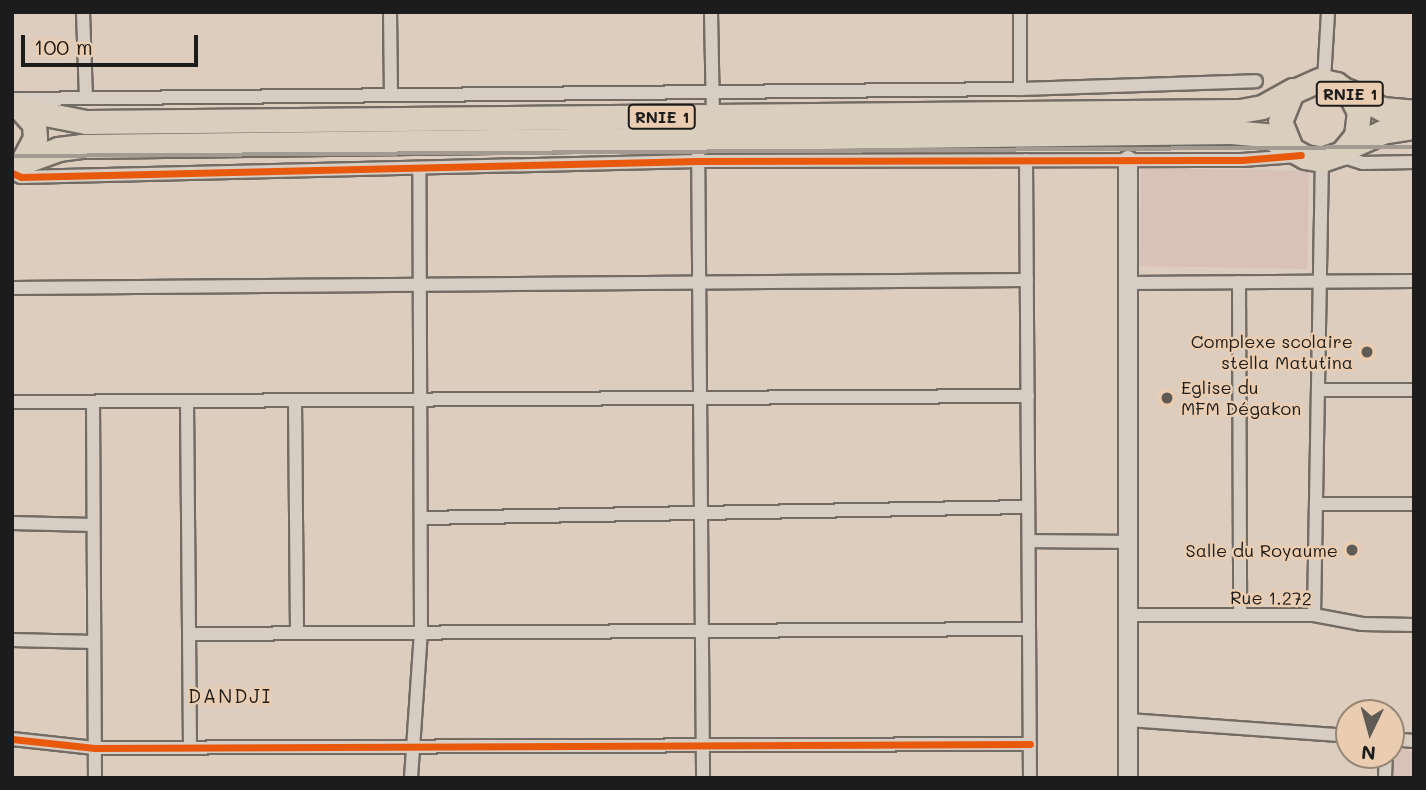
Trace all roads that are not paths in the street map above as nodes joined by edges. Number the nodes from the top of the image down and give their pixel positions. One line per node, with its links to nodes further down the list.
1 (83, 12): 13 (street)
2 (390, 12): 12 (street)
3 (710, 12): 9 (street)
4 (1020, 12): 10 (street)
5 (1328, 12): 7 (street)
6 (1256, 80): 10 (street)
7 (1324, 80): 8 (highway, RNIE 1); 11 (highway, RNIE 1)
8 (1296, 88): 16 (highway, RNIE 1); 19 (highway, RNIE 1)
9 (709, 89): 10 (street); 12 (street); 16 (street)
10 (1020, 89)
11 (1347, 91): 15 (highway, RNIE 1); 19 (highway, RNIE 1)
12 (391, 92): 13 (street)
13 (86, 97): 14 (street)
14 (16, 105): 16 (highway, RNIE 1); 24 (highway)
15 (1414, 112)
16 (713, 116)
17 (1414, 127): 19 (highway, RNIE 1)
18 (698, 135): 19 (highway, RNIE 1); 22 (street); 24 (highway, RNIE 1)
19 (1320, 153): 21 (street); 23 (street); 27 (street)
20 (1026, 160): 21 (street); 22 (street); 26 (street)
21 (1128, 160): 31 (street)
22 (698, 161): 25 (street); 29 (street)
23 (1414, 162)
24 (16, 168): 25 (street)
25 (419, 168): 33 (street)
26 (1027, 280): 29 (street); 36 (street)
27 (1321, 281): 28 (street); 30 (street); 34 (street)
28 (1414, 281)
29 (698, 282): 33 (street); 37 (street)
30 (1239, 282): 31 (street); 53 (street)
31 (1130, 283): 51 (street)
32 (12, 288): 33 (street)
33 (422, 288): 42 (street)
34 (1318, 390): 35 (street); 43 (street)
35 (1414, 390)
36 (1028, 396): 37 (street); 45 (street)
37 (698, 398): 42 (street); 46 (street)
38 (295, 400): 39 (street); 42 (street); 58 (street)
39 (187, 401): 41 (street); 60 (street)
40 (12, 402): 41 (street)
41 (93, 402): 49 (street)
42 (422, 403): 47 (street)
43 (1316, 504): 44 (street); 54 (street)
44 (1414, 504)
45 (1028, 507): 46 (street); 50 (street)
46 (699, 511): 47 (street); 57 (street)
47 (422, 518): 59 (street)
48 (12, 523): 49 (street)
49 (93, 525): 62 (street)
50 (1029, 541): 51 (street); 56 (street)
51 (1128, 542): 52 (street)
52 (1128, 615): 53 (street, Rue 1.272); 63 (street)
53 (1240, 615): 54 (street, Rue 1.272)
54 (1314, 615): 55 (street, Rue 1.272)
55 (1414, 625)
56 (1029, 629): 57 (street); 66 (street)
57 (699, 631): 59 (street); 68 (street)
58 (297, 633): 59 (street); 60 (street)
59 (421, 633): 67 (street)
60 (189, 634): 69 (street)
61 (12, 640): 62 (street)
62 (94, 642): 70 (street)
63 (1128, 720): 64 (street); 75 (street)
64 (1335, 735)
65 (12, 739): 70 (street)
66 (1030, 744): 68 (street); 74 (street)
67 (411, 745): 68 (street); 69 (street); 72 (street)
68 (700, 745): 73 (street)
69 (190, 746): 70 (street)
70 (95, 748): 71 (street)
71 (95, 778)
72 (411, 778)
73 (703, 778)
74 (1030, 778)
75 (1128, 778)

